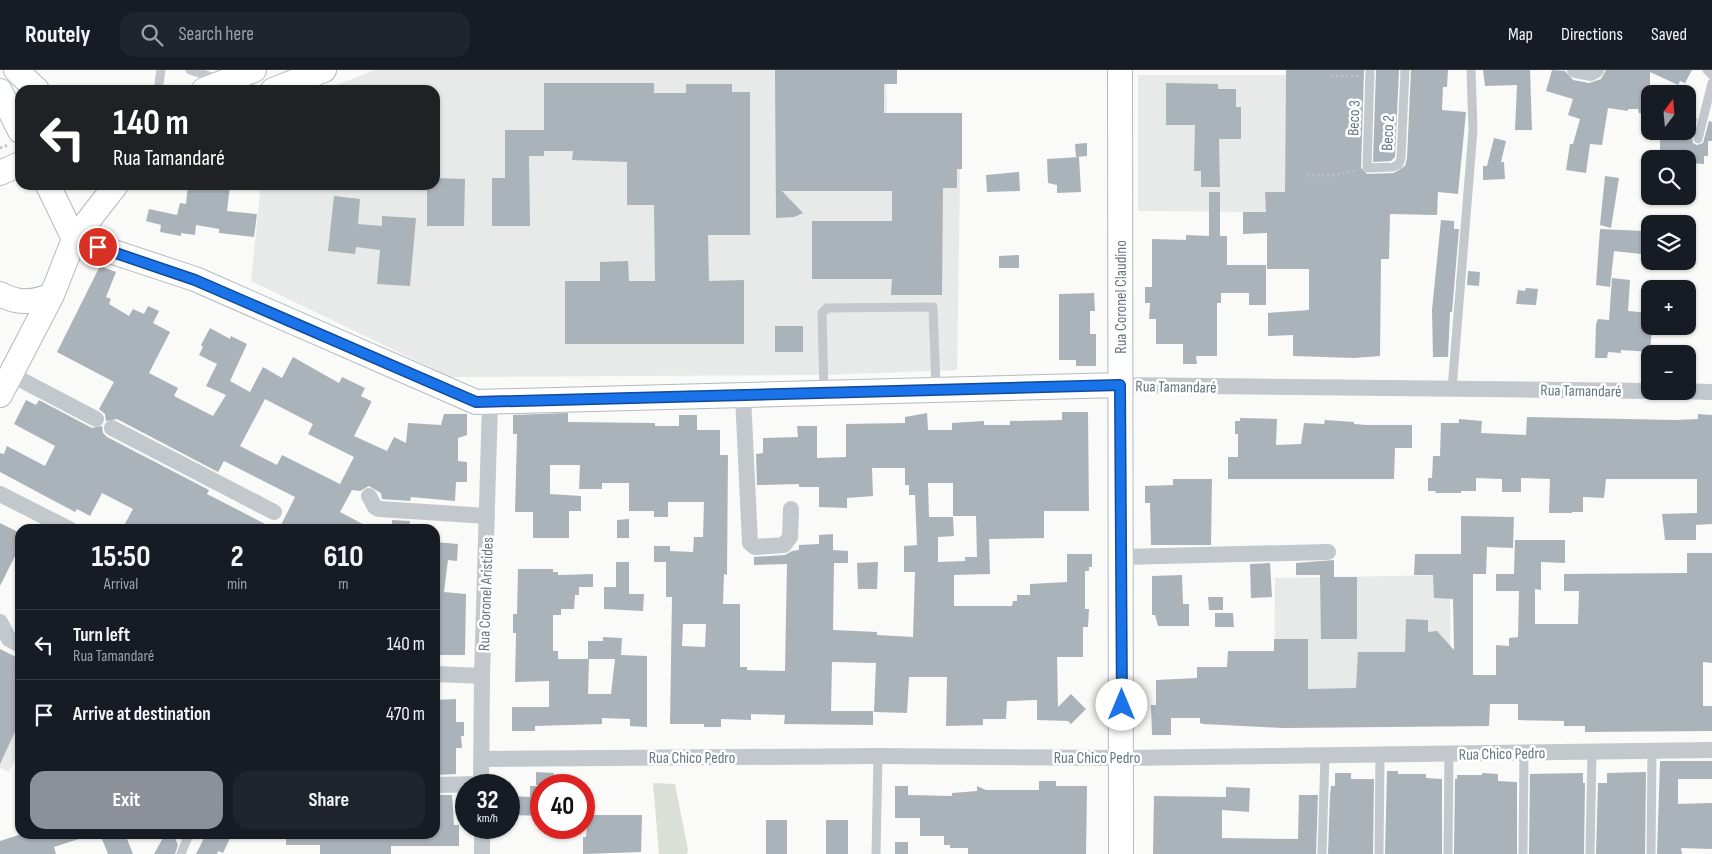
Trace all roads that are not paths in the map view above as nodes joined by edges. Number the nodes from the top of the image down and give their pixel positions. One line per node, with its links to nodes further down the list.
1 (16, 70): 15 (street)
2 (161, 70): 16 (lane)
3 (190, 70): 17 (lane)
4 (254, 70): 18 (street)
5 (324, 70): 19 (street)
6 (1120, 70): 32 (street, Rua Coronel Claudino)
7 (1405, 70): 24 (lane, Beco 2)
8 (1471, 70): 33 (lane)
9 (1576, 70): 10 (street)
10 (1596, 70)
11 (1707, 70): 13 (lane)
12 (1370, 73): 24 (lane, Beco 3)
13 (1712, 75)
14 (1712, 83): 22 (lane)
15 (32, 85)
16 (159, 85)
17 (213, 85)
18 (217, 85)
19 (286, 85)
20 (0, 91): 21 (street)
21 (15, 121)
22 (1698, 139)
23 (15, 166): 25 (street)
24 (1367, 168)
25 (0, 173)
26 (50, 190): 28 (street)
27 (112, 190): 28 (street)
28 (74, 239): 30 (street); 41 (street, Rua Tamandaré)
29 (0, 294): 30 (street)
30 (52, 295): 31 (street)
31 (10, 374): 39 (street); 42 (street)
32 (1120, 385): 33 (street, Rua Tamandaré); 34 (street, Rua Tamandaré); 51 (street, Rua Coronel Claudino)
33 (1452, 389): 35 (street, Rua Tamandaré)
34 (936, 390): 38 (street, Rua Tamandaré); 38 (lane)
35 (1641, 391)
36 (1696, 392): 37 (street)
37 (1712, 392)
38 (824, 393): 40 (street, Rua Tamandaré)
39 (0, 395)
40 (743, 396): 41 (street, Rua Tamandaré); 46 (street)
41 (490, 403): 48 (street, Rua Coronel Aristides)
42 (96, 419)
43 (112, 428): 47 (street)
44 (0, 494): 49 (street)
45 (369, 496): 48 (street)
46 (791, 509)
47 (274, 512)
48 (487, 516): 55 (street, Rua Coronel Aristides)
49 (59, 524)
50 (1328, 552): 51 (street)
51 (1121, 557): 64 (street, Rua Coronel Claudino)
52 (0, 622): 53 (street)
53 (15, 642)
54 (440, 674): 55 (street)
55 (482, 676): 65 (street, Rua Coronel Aristides)
56 (1712, 750): 57 (street, Rua Chico Pedro)
57 (1652, 751): 59 (street, Rua Chico Pedro); 80 (lane)
58 (1524, 752): 59 (street, Rua Chico Pedro); 61 (street, Rua Chico Pedro); 78 (lane)
59 (1592, 752): 79 (lane)
60 (1380, 754): 61 (street, Rua Chico Pedro); 62 (street, Rua Chico Pedro); 76 (lane)
61 (1449, 754): 77 (lane)
62 (1325, 755): 64 (street, Rua Chico Pedro); 75 (lane)
63 (878, 756): 64 (street, Rua Chico Pedro); 65 (street, Rua Chico Pedro); 73 (lane)
64 (1122, 758): 74 (street, Rua Coronel Claudino)
65 (483, 759): 66 (street, Rua Coronel Aristides)
66 (482, 774)
67 (440, 785): 68 (street)
68 (455, 785)
69 (187, 839): 71 (lane)
70 (482, 839): 72 (street)
71 (181, 854)
72 (482, 854)
73 (876, 854)
74 (1121, 854)
75 (1322, 854)
76 (1379, 854)
77 (1448, 854)
78 (1523, 854)
79 (1590, 854)
80 (1651, 854)

